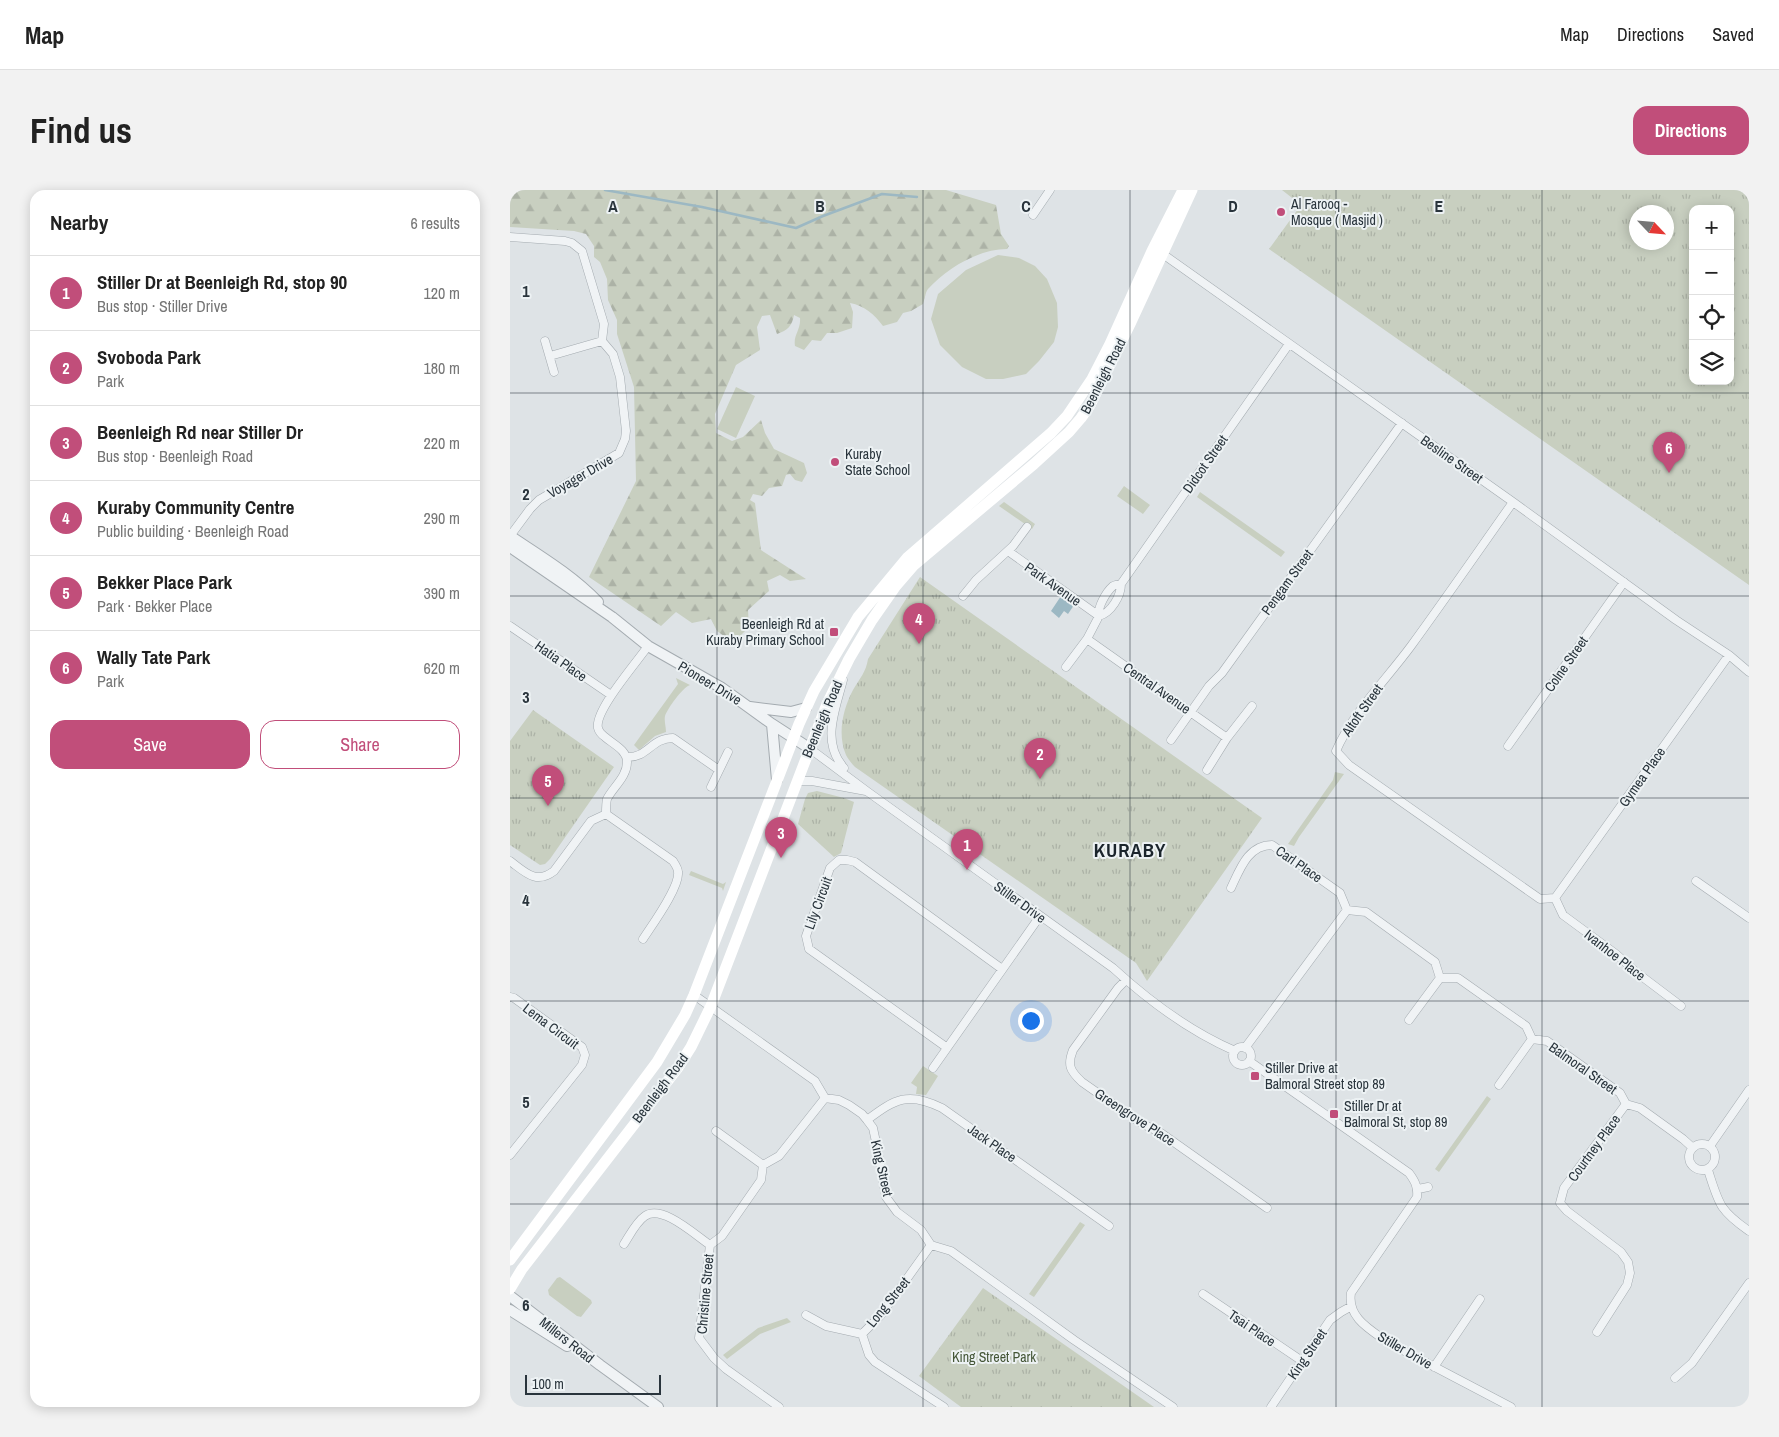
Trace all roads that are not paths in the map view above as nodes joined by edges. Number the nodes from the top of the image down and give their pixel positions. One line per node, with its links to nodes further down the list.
1 (1050, 190): 3 (street)
2 (1189, 193): 5 (main road, Beenleigh Road)
3 (1033, 214)
4 (510, 237): 7 (street)
5 (1157, 253): 8 (street, Besline Street); 25 (main road, Beenleigh Road); 31 (main road, Beenleigh Road)
6 (545, 341): 9 (street)
7 (602, 341): 9 (street); 14 (street, Voyager Drive)
8 (1289, 344): 11 (street, Besline Street); 19 (street, Didcot Street)
9 (550, 356): 10 (street)
10 (554, 372)
11 (1402, 423): 12 (street, Besline Street); 32 (street, Pengam Street)
12 (1513, 502): 17 (street, Besline Street); 52 (street, Altoft Street)
13 (1027, 527): 16 (street)
14 (510, 536): 20 (street, Pioneer Drive)
15 (510, 547): 20 (street, Pioneer Drive)
16 (1008, 551): 18 (street); 19 (street, Park Avenue)
17 (1624, 582): 24 (street, Besline Street); 37 (street, Colne Street)
18 (963, 596)
19 (1099, 616): 22 (street, Didcot Street)
20 (612, 617): 23 (street, Pioneer Drive)
21 (510, 626): 28 (street, Hatia Place)
22 (1087, 639): 26 (street, Didcot Street); 32 (street, Central Avenue)
23 (648, 646): 28 (street); 30 (street, Pioneer Drive)
24 (1729, 655): 27 (street, Besline Street); 52 (street, Gymea Place)
25 (849, 659): 38 (main road, Beenleigh Road); 45 (street)
26 (1066, 667)
27 (1749, 672)
28 (611, 696): 40 (street)
29 (1252, 706): 35 (street)
30 (749, 707): 31 (street); 33 (street, Pioneer Drive)
31 (806, 708): 34 (main road, Beenleigh Road)
32 (1190, 712): 35 (street, Central Avenue); 36 (street, Pengam Street)
33 (772, 724): 34 (street, Pioneer Drive); 43 (street)
34 (794, 738): 38 (street, Pioneer Drive); 43 (main road, Beenleigh Road)
35 (1227, 738): 42 (street)
36 (1171, 740)
37 (1508, 746)
38 (809, 748): 44 (main road, Beenleigh Road); 45 (street, Stiller Drive)
39 (728, 752): 41 (street)
40 (627, 757): 41 (street); 48 (street)
41 (719, 770): 46 (street)
42 (1208, 770)
43 (777, 781): 60 (main road, Beenleigh Road)
44 (797, 781): 47 (street); 62 (main road, Beenleigh Road)
45 (858, 784): 47 (street, Stiller Drive)
46 (711, 787)
47 (868, 792): 54 (street, Stiller Drive)
48 (606, 814): 49 (street); 56 (street)
49 (510, 861)
50 (1696, 881): 55 (street)
51 (1231, 888): 53 (street, Carl Place)
52 (1555, 898): 63 (street, Ivanhoe Place)
53 (1347, 910): 58 (street); 67 (street)
54 (1040, 916): 57 (street); 59 (street, Stiller Drive)
55 (1749, 918)
56 (643, 939)
57 (1002, 969): 66 (street); 66 (street, Lily Circuit)
58 (1440, 978): 64 (street); 65 (street, Balmoral Street)
59 (1126, 980): 68 (street, Stiller Drive); 84 (street, Greengrove Place)
60 (694, 995): 62 (street); 90 (main road, Beenleigh Road)
61 (510, 997): 79 (street, Lema Circuit)
62 (711, 1006): 73 (street); 92 (main road, Beenleigh Road)
63 (1681, 1006)
64 (1409, 1020)
65 (1532, 1039): 71 (street); 74 (street, Balmoral Street)
66 (946, 1047): 70 (street)
67 (1245, 1048): 68 (street); 69 (street)
68 (1235, 1050): 69 (street)
69 (1249, 1061): 83 (street)
70 (933, 1068)
71 (1499, 1084)
72 (1749, 1090): 77 (street)
73 (825, 1098): 75 (street, King Street); 80 (street)
74 (1626, 1104): 78 (street, Balmoral Street); 99 (street, Courtney Place)
75 (867, 1120): 85 (street, Jack Place); 89 (street, King Street)
76 (716, 1131): 80 (street)
77 (1710, 1146): 78 (street); 81 (street)
78 (1693, 1148): 81 (street)
79 (510, 1154)
80 (763, 1165): 88 (street, Christine Street)
81 (1708, 1170): 86 (street)
82 (1428, 1187): 83 (street)
83 (1418, 1189): 96 (street)
84 (1267, 1208)
85 (1109, 1226)
86 (1749, 1231)
87 (624, 1244): 88 (street)
88 (710, 1245): 106 (street, Christine Street)
89 (931, 1245): 100 (street, Long Street); 108 (street)
90 (510, 1260)
91 (1749, 1284): 104 (street)
92 (510, 1289)
93 (1203, 1294): 101 (street, Tsai Place)
94 (510, 1296): 102 (street, Millers Road)
95 (1480, 1299): 103 (street)
96 (1350, 1308): 101 (street, King Street); 103 (street, Stiller Drive)
97 (510, 1310): 102 (street, Millers Road)
98 (806, 1314): 100 (street, Long Street)
99 (1598, 1332)
100 (862, 1334): 107 (street)
101 (1302, 1361): 109 (street, King Street)
102 (600, 1366): 105 (street, Millers Road)
103 (1434, 1367): 110 (street, Stiller Drive)
104 (1675, 1378)
105 (658, 1407)
106 (778, 1407)
107 (944, 1407)
108 (1173, 1407)
109 (1271, 1407)
110 (1511, 1407)

